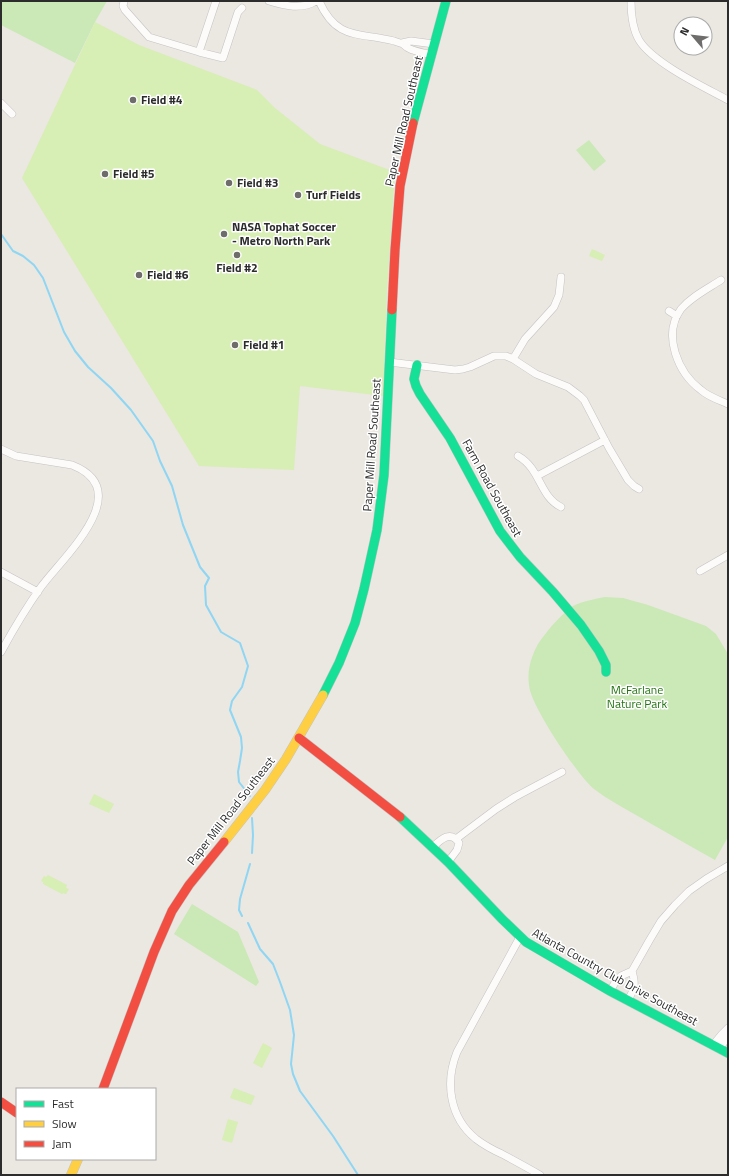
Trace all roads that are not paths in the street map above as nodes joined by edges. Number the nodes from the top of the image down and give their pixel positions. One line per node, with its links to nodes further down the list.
1 (124, 1): 10 (street)
2 (216, 1): 10 (street)
3 (269, 1): 4 (street)
4 (318, 1): 8 (street)
5 (446, 1): 9 (street, Paper Mill Road Southeast)
6 (631, 1): 12 (street)
7 (242, 8): 10 (street)
8 (402, 43): 9 (street); 11 (street)
9 (434, 44): 11 (street, Paper Mill Road Southeast)
10 (199, 52)
11 (432, 55): 20 (street, Paper Mill Road Southeast)
12 (728, 100)
13 (1, 103): 14 (street)
14 (12, 114)
15 (561, 277): 19 (street)
16 (721, 280): 18 (street)
17 (669, 311): 18 (street)
18 (677, 316): 22 (street)
19 (513, 359): 21 (street); 23 (street)
20 (390, 362): 21 (street); 35 (street, Paper Mill Road Southeast)
21 (417, 365): 34 (street, Farm Road Southeast)
22 (728, 404)
23 (605, 440): 26 (street); 27 (street)
24 (1, 449): 32 (street)
25 (518, 456): 26 (street)
26 (537, 476): 28 (street)
27 (639, 489)
28 (561, 507)
29 (728, 555): 30 (street)
30 (700, 571)
31 (1, 572): 32 (street)
32 (38, 592): 33 (street)
33 (1, 652)
34 (606, 672)
35 (299, 738): 38 (street, Atlanta Country Club Drive Southeast); 48 (street, Paper Mill Road Southeast)
36 (562, 772): 37 (street)
37 (456, 839): 38 (street); 39 (street)
38 (433, 846): 39 (street, Atlanta Country Club Drive Southeast)
39 (448, 862): 41 (street, Atlanta Country Club Drive Southeast)
40 (728, 866): 42 (street)
41 (520, 937): 43 (street, Atlanta Country Club Drive Southeast); 53 (street)
42 (632, 972): 43 (street); 44 (street)
43 (610, 991): 44 (street, Atlanta Country Club Drive Southeast)
44 (628, 1000): 47 (street, Atlanta Country Club Drive Southeast)
45 (728, 1028): 47 (street)
46 (728, 1036): 47 (street)
47 (720, 1049)
48 (103, 1088)
49 (1, 1102): 50 (street)
50 (16, 1112)
51 (78, 1160): 52 (street)
52 (71, 1175)
53 (540, 1175)

